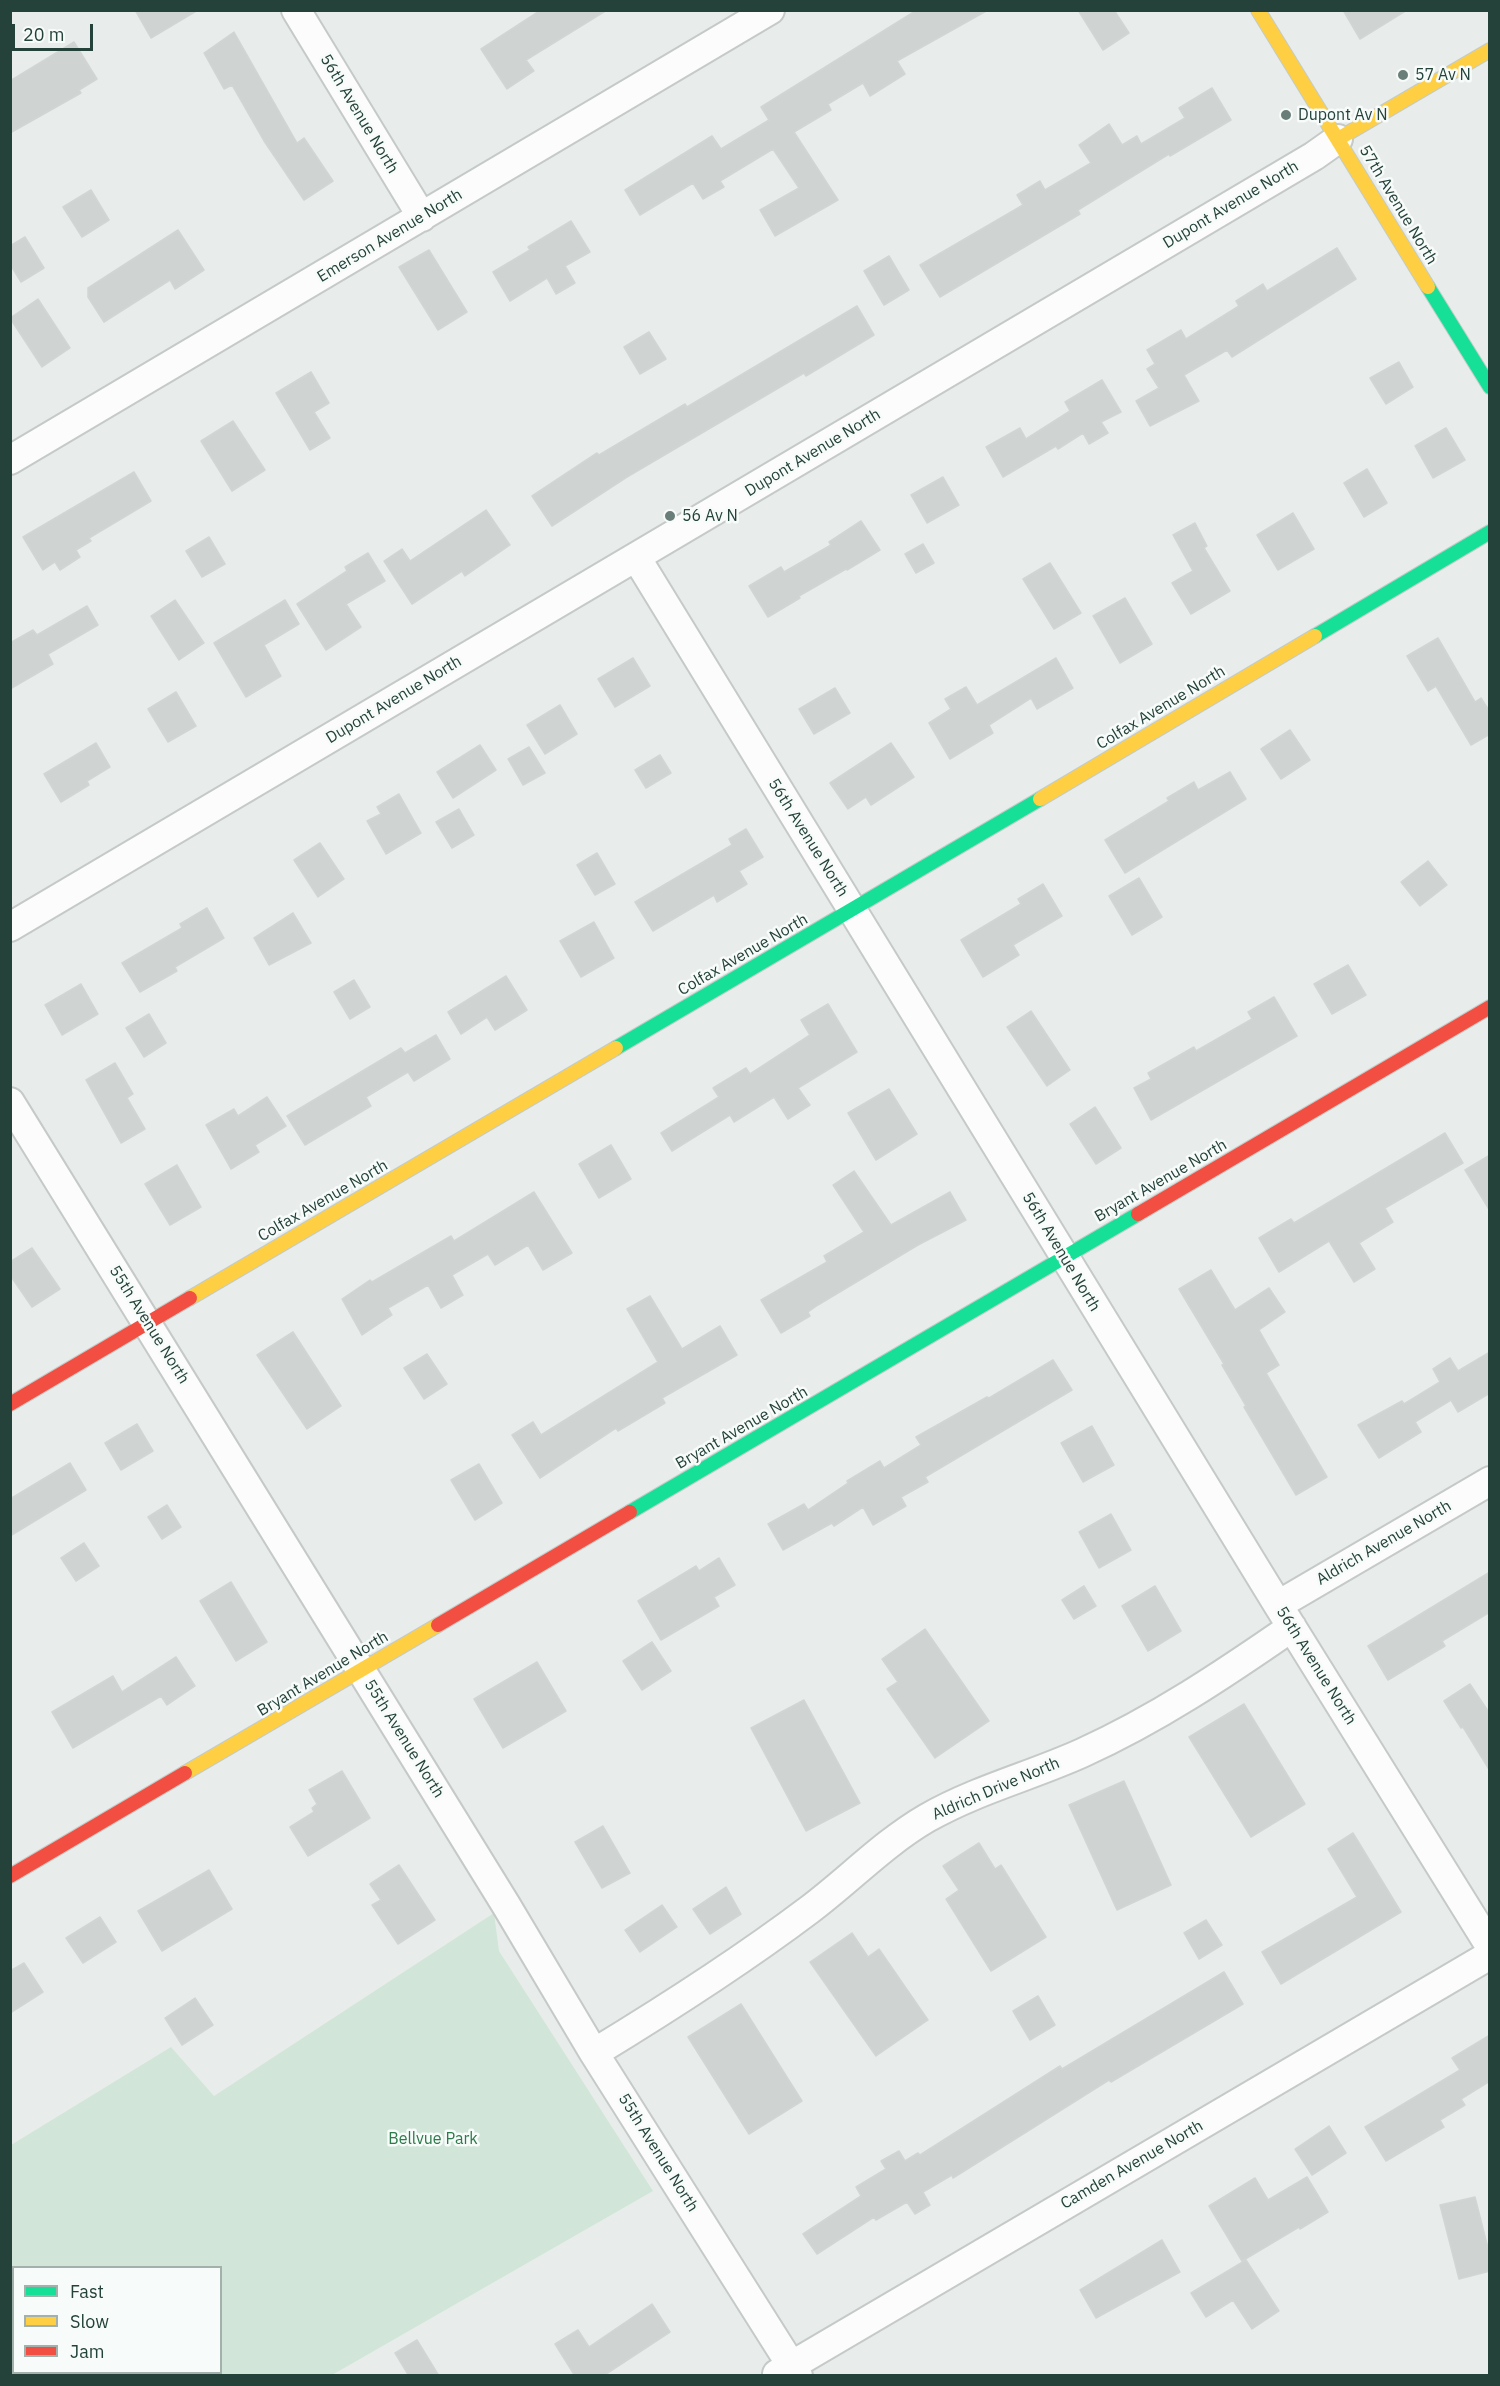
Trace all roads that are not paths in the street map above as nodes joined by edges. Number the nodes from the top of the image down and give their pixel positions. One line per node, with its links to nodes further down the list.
1 (296, 10): 6 (street, 56th Avenue North)
2 (770, 10): 6 (street, Emerson Avenue North)
3 (1258, 10): 5 (street, 57th Avenue North)
4 (1490, 50): 5 (street, Dupont Avenue North)
5 (1338, 139): 7 (street, 57th Avenue North); 10 (street, Dupont Avenue North)
6 (422, 217): 8 (street, Emerson Avenue North)
7 (1490, 387)
8 (10, 460)
9 (1490, 532): 11 (street, Colfax Avenue North)
10 (636, 557): 11 (street, 56th Avenue North); 12 (street, Dupont Avenue North)
11 (852, 910): 15 (street, 56th Avenue North); 16 (street, Colfax Avenue North)
12 (10, 927)
13 (1490, 1007): 15 (street, Bryant Avenue North)
14 (10, 1102): 16 (street, 55th Avenue North)
15 (1064, 1257): 19 (street, 56th Avenue North); 20 (street, Bryant Avenue North)
16 (148, 1323): 17 (street, Colfax Avenue North); 20 (street, 55th Avenue North)
17 (10, 1404)
18 (1490, 1481): 19 (street, Aldrich Avenue North)
19 (1285, 1616): 22 (street, 56th Avenue North); 24 (street, Aldrich Drive North)
20 (362, 1671): 21 (street, Bryant Avenue North); 24 (street, 55th Avenue North)
21 (10, 1876)
22 (1490, 1946)
23 (1490, 1955): 25 (street, Camden Avenue North)
24 (594, 2053): 25 (street, 55th Avenue North)
25 (788, 2372)

